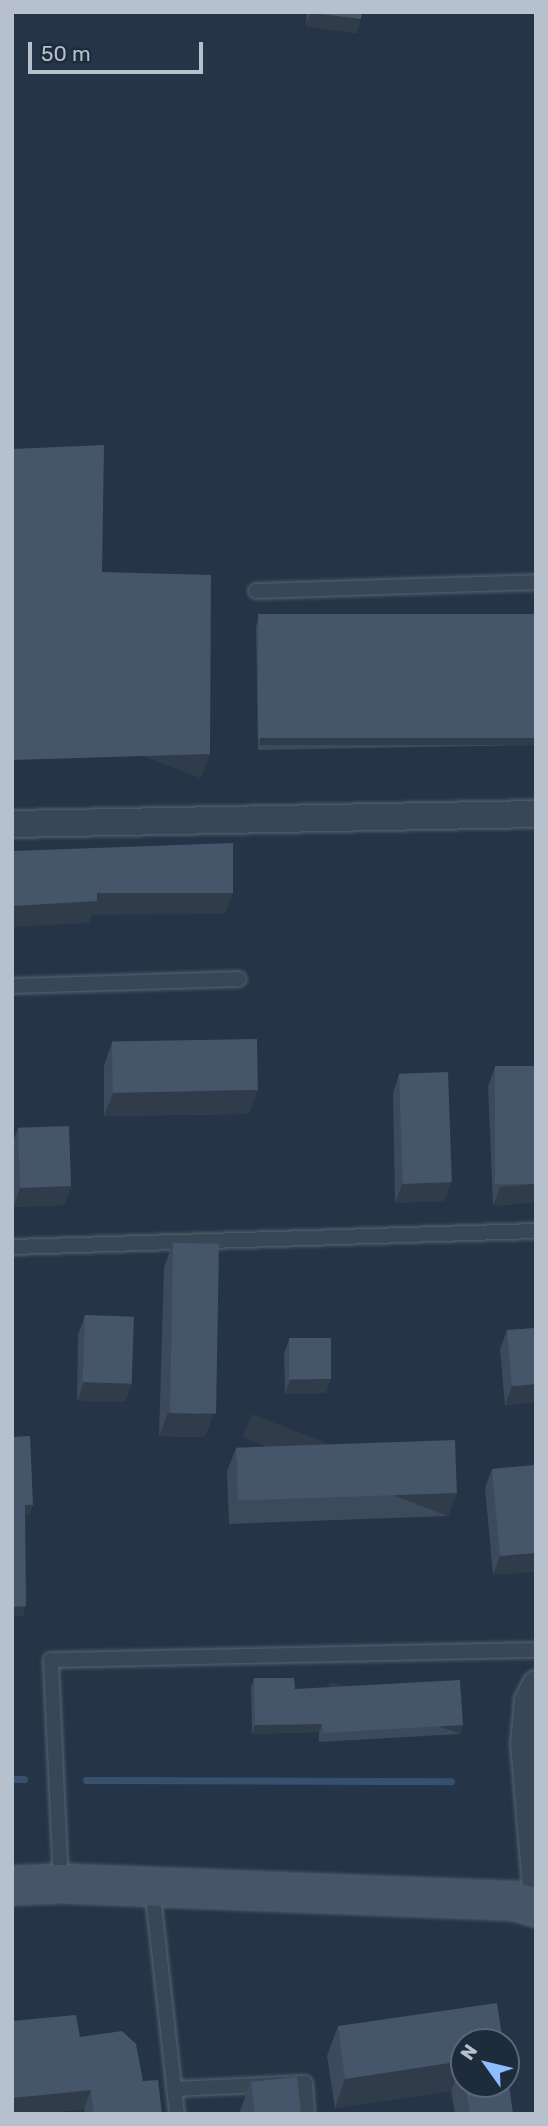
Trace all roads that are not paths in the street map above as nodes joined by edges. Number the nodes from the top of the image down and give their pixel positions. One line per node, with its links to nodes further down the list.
1 (536, 582): 2 (lane)
2 (256, 591)
3 (536, 814): 4 (street)
4 (12, 824)
5 (239, 979): 6 (lane)
6 (12, 986)
7 (536, 1231): 8 (lane)
8 (12, 1247)
9 (536, 1650): 11 (lane)
10 (536, 1684): 14 (street)
11 (61, 1883): 12 (street); 13 (street)
12 (12, 1885)
13 (152, 1886): 15 (street); 16 (lane)
14 (536, 1888)
15 (536, 1907)
16 (174, 2089): 17 (lane); 18 (lane)
17 (177, 2114)
18 (307, 2114)

